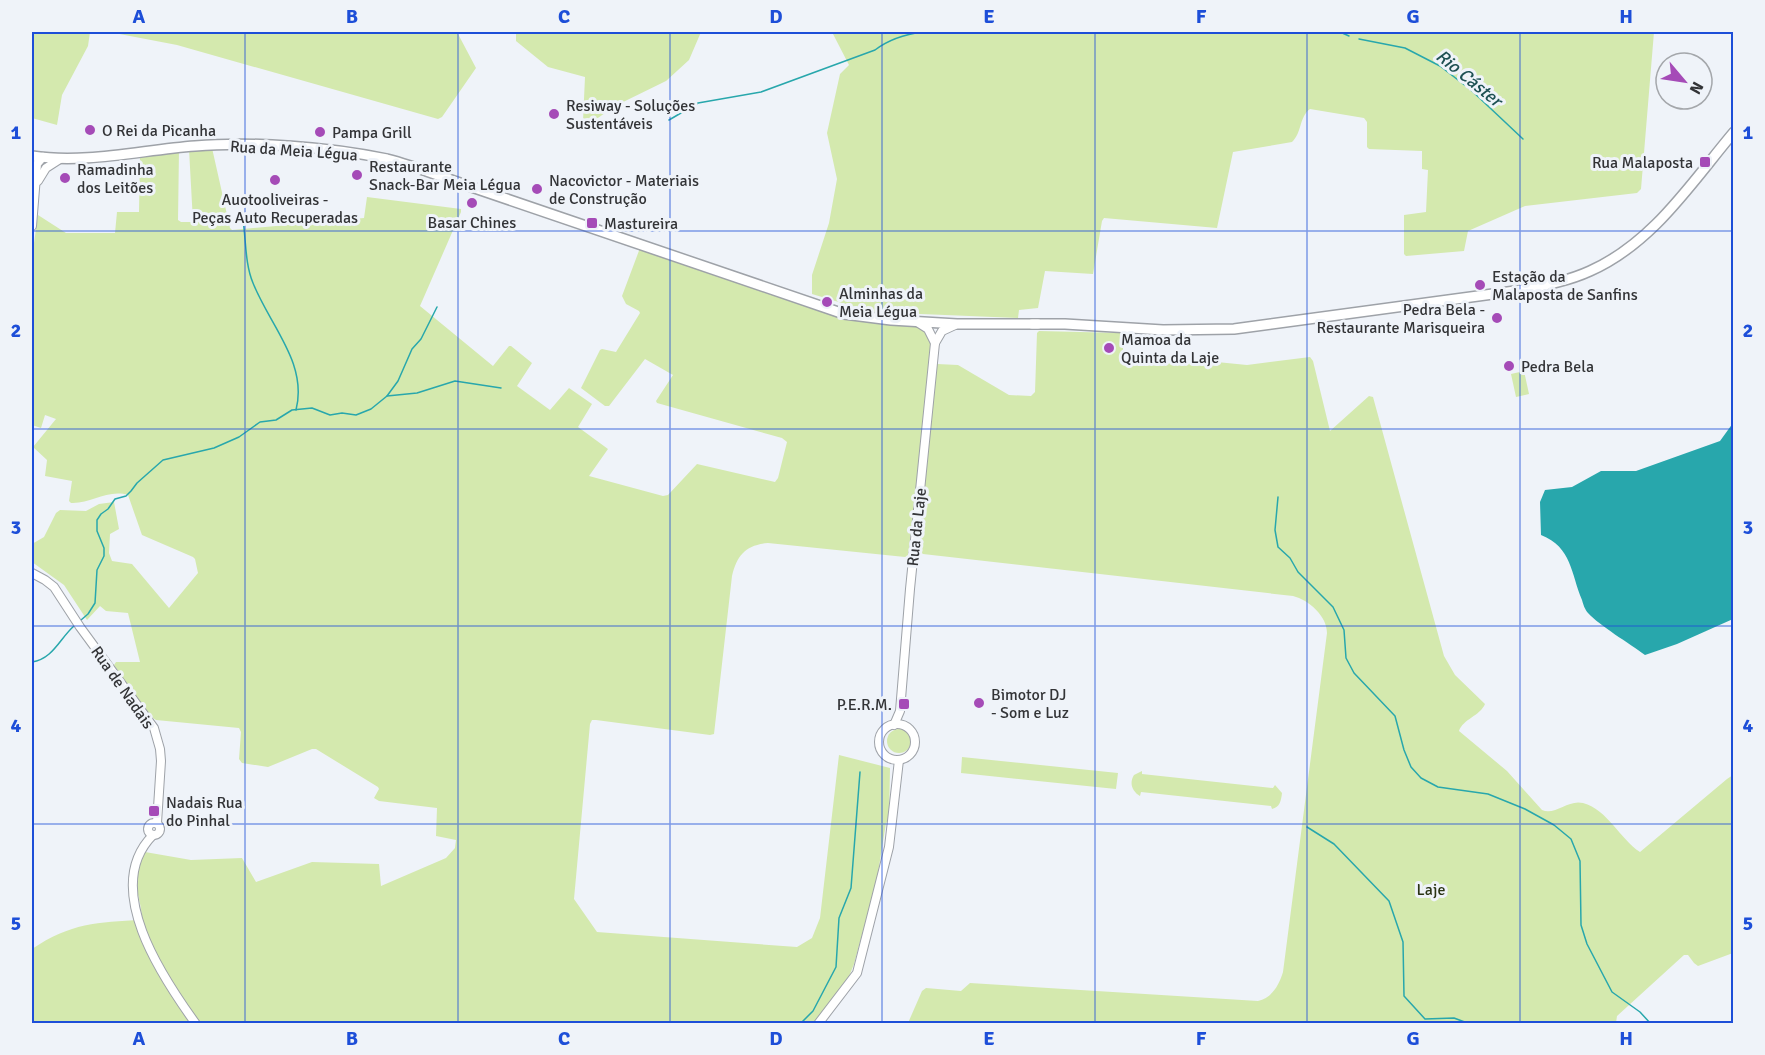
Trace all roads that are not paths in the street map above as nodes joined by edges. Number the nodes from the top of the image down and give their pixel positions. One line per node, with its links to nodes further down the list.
1 (1734, 132): 12 (main road)
2 (32, 156): 3 (main road, Rua da Meia Légua)
3 (45, 158): 4 (main road, Rua da Meia Légua); 6 (street)
4 (60, 159): 6 (street); 8 (main road, Rua da Meia Légua)
5 (32, 164): 6 (street)
6 (39, 173): 7 (street)
7 (32, 226)
8 (862, 317): 9 (main road); 10 (main road)
9 (938, 320): 10 (main road); 11 (main road); 12 (main road); 13 (street, Rua da Laje)
10 (917, 321): 13 (street)
11 (957, 324): 12 (main road); 13 (street)
12 (1038, 324)
13 (935, 338): 15 (street, Rua da Laje)
14 (32, 573): 19 (street, Rua de Nadais)
15 (900, 711): 16 (street, Rua da Laje); 17 (street, Rua da Laje)
16 (894, 725): 17 (street); 18 (street, Rua da Laje)
17 (905, 726): 18 (street, Rua da Laje)
18 (897, 762): 20 (street, Rua da Laje)
19 (196, 1023)
20 (818, 1023)

